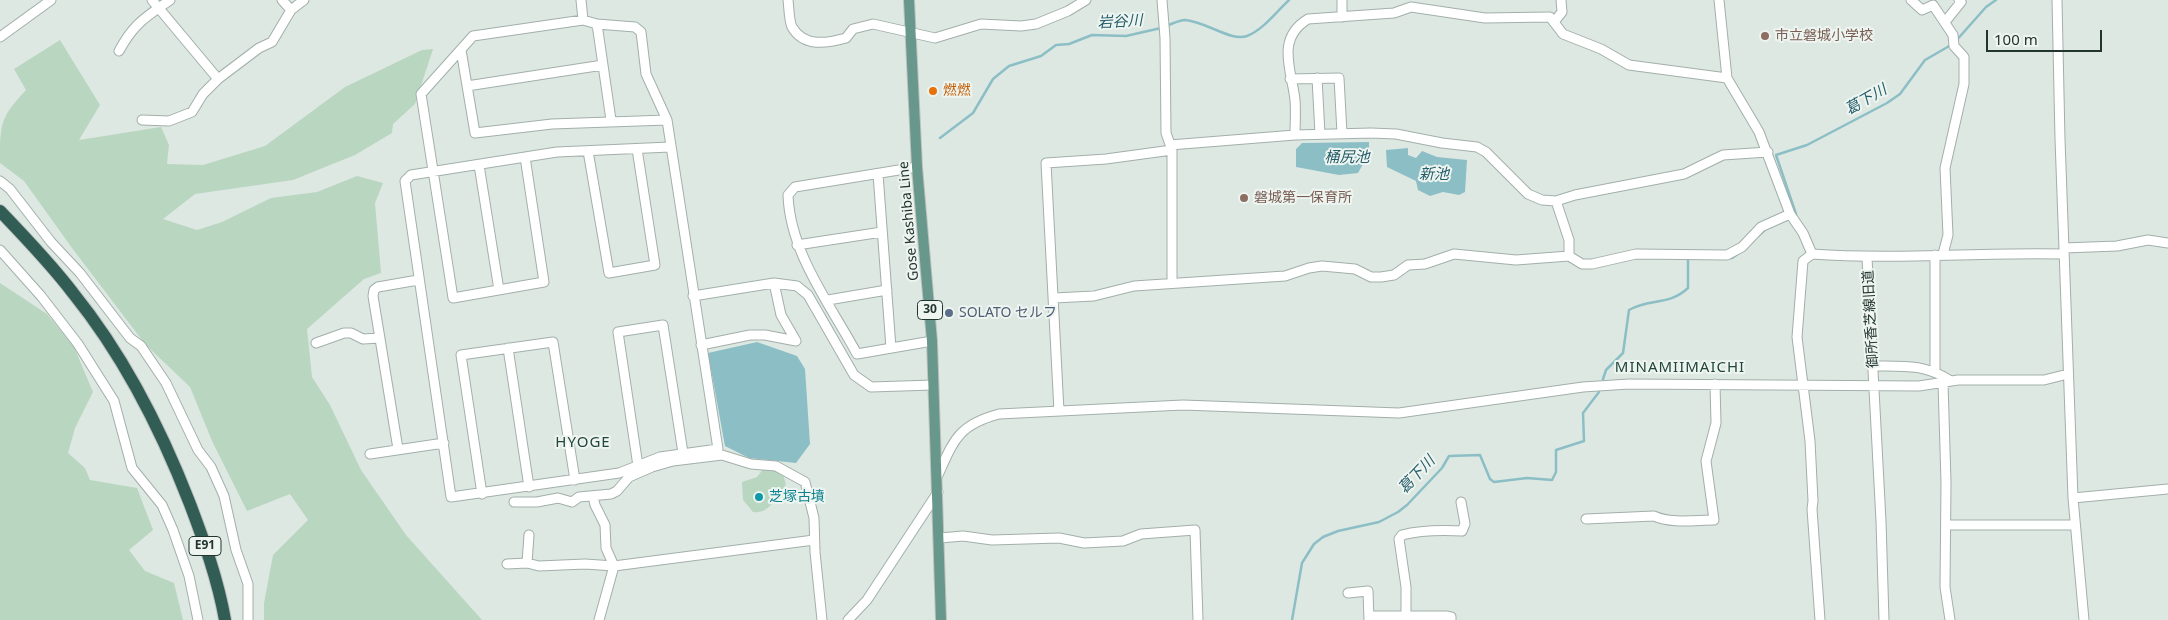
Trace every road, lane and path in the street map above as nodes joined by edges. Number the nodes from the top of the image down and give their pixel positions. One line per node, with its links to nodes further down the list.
1 (50, 0): 25 (street)
2 (152, 0): 17 (street)
3 (170, 0): 17 (street)
4 (282, 0): 18 (street)
5 (304, 0): 18 (street)
6 (581, 0): 20 (street)
7 (788, 0): 24 (street)
8 (909, 0): 24 (main road, Gose Kashiba Line / 30)
9 (1086, 0): 24 (street)
10 (1162, 0): 41 (street)
11 (1342, 0): 19 (street)
12 (1561, 0): 21 (street)
13 (1719, 0): 30 (street)
14 (1911, 0): 22 (street)
15 (1959, 0): 22 (street)
16 (2057, 0): 58 (street)
17 (158, 7): 27 (street); 31 (street)
18 (291, 10): 31 (street)
19 (1342, 18): 21 (street); 32 (street)
20 (583, 20): 23 (street); 26 (street)
21 (1554, 22): 30 (street)
22 (1945, 22): 60 (street)
23 (597, 24): 28 (street); 36 (street)
24 (910, 33): 47 (main road, Gose Kashiba Line / 30)
25 (0, 37)
26 (461, 50): 33 (street); 48 (street)
27 (118, 51)
28 (603, 65): 33 (street); 35 (street)
29 (1316, 78): 32 (street); 37 (street); 38 (street)
30 (1727, 78): 44 (street)
31 (218, 79): 34 (street)
32 (1290, 79): 39 (street)
33 (467, 86): 35 (street)
34 (142, 120)
35 (611, 120): 36 (street)
36 (667, 120): 40 (street)
37 (1320, 134): 38 (street); 39 (street)
38 (1342, 134): 51 (street)
39 (1295, 135): 41 (street)
40 (670, 147): 42 (street); 68 (street)
41 (1171, 147): 65 (street); 69 (street)
42 (637, 149): 43 (street); 43 (street)
43 (588, 150): 45 (street)
44 (1768, 152): 51 (street); 53 (street)
45 (526, 158): 46 (street); 66 (street)
46 (479, 164): 48 (street); 66 (street)
47 (917, 167): 49 (street); 72 (main road, Gose Kashiba Line / 30)
48 (432, 172): 63 (street); 66 (street)
49 (878, 174): 54 (street); 56 (street)
50 (0, 181): 115 (street)
51 (1556, 201): 61 (street)
52 (0, 211): 112 (highway, E91)
53 (1790, 214): 59 (street); 61 (street)
54 (882, 232): 56 (street); 67 (street)
55 (2168, 243): 58 (street)
56 (797, 245): 70 (street)
57 (0, 250): 114 (street)
58 (2064, 251): 60 (street); 79 (street)
59 (1812, 254): 62 (street, 御所香芝線旧道); 82 (street)
60 (1939, 254): 62 (street); 78 (street)
61 (1569, 256): 65 (street)
62 (1867, 258): 77 (street, 御所香芝線旧道)
63 (418, 280): 71 (street); 86 (street)
64 (774, 282): 68 (street); 74 (street); 83 (street)
65 (1172, 283): 69 (street)
66 (499, 290)
67 (886, 290): 70 (street); 76 (street)
68 (693, 296): 74 (street)
69 (1054, 298): 85 (street)
70 (828, 300): 76 (street)
71 (380, 338): 73 (street); 87 (street)
72 (932, 341): 76 (street); 83 (main road, Gose Kashiba Line / 30)
73 (316, 342)
74 (701, 345): 88 (street)
75 (508, 348): 92 (street); 93 (street); 96 (street)
76 (891, 348)
77 (1874, 366): 78 (street); 84 (street, 御所香芝線旧道)
78 (1935, 370): 80 (street)
79 (2068, 374): 80 (street); 98 (street)
80 (1947, 382): 84 (street); 103 (street)
81 (1715, 384): 82 (street); 85 (street); 101 (street)
82 (1804, 384): 84 (street); 122 (street)
83 (933, 385): 91 (main road, Gose Kashiba Line / 30)
84 (1875, 387): 123 (street, 御所香芝線旧道)
85 (1059, 411): 91 (street)
86 (444, 443): 87 (street); 96 (street)
87 (398, 449): 89 (street)
88 (683, 453): 90 (street); 90 (street)
89 (370, 454)
90 (638, 466): 92 (street)
91 (938, 475): 95 (main road, Gose Kashiba Line / 30)
92 (575, 480): 93 (street)
93 (529, 487): 96 (street)
94 (2168, 489): 98 (street)
95 (939, 492): 105 (main road, Gose Kashiba Line / 30); 118 (street)
96 (482, 494)
97 (594, 496): 99 (street); 106 (street); 109 (street)
98 (2073, 498): 102 (street)
99 (514, 502)
100 (1461, 502): 111 (street)
101 (1586, 518)
102 (2074, 524): 103 (street); 125 (street)
103 (1946, 525): 124 (street)
104 (529, 535): 107 (street)
105 (940, 538): 119 (main road, Gose Kashiba Line / 30); 120 (street)
106 (814, 540): 109 (street); 117 (street)
107 (527, 563): 108 (street); 109 (street)
108 (506, 564)
109 (614, 566): 116 (street)
110 (1348, 593): 113 (street)
111 (1406, 617): 113 (street); 121 (street)
112 (224, 618)
113 (1369, 618)
114 (198, 620)
115 (248, 620)
116 (599, 620)
117 (822, 620)
118 (848, 620)
119 (941, 620)
120 (1198, 620)
121 (1452, 620)
122 (1820, 620)
123 (1884, 620)
124 (1950, 620)
125 (2084, 620)

